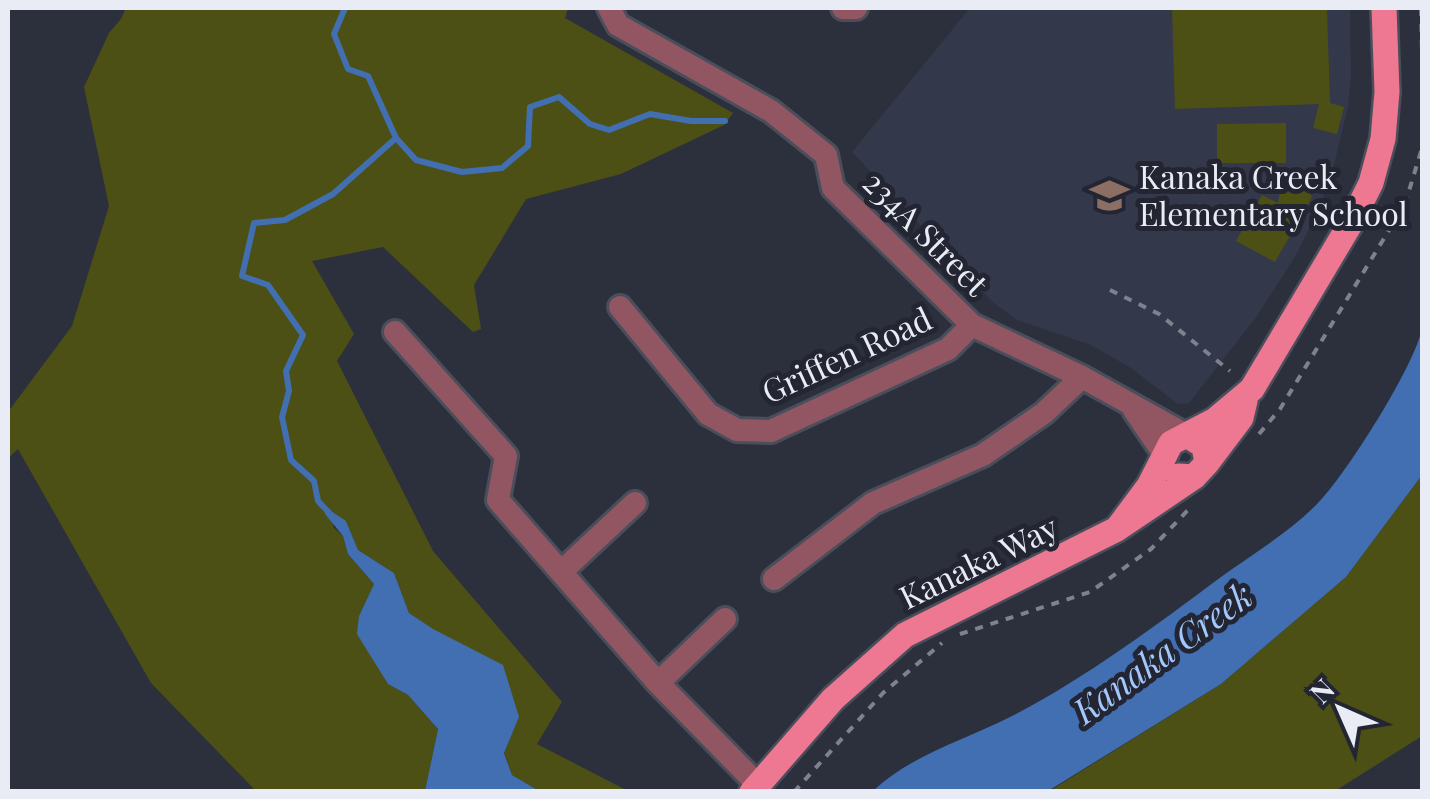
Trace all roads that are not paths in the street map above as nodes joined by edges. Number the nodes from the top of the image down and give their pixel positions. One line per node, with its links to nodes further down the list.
1 (609, 8): 6 (street, 234A Street)
2 (843, 8): 3 (street)
3 (856, 8)
4 (1384, 8): 9 (main road, Kanaka Way)
5 (620, 307): 6 (street, Griffen Road)
6 (972, 326): 8 (street, 234A Street)
7 (395, 332): 16 (street)
8 (1082, 377): 10 (street, 234A Street); 17 (street)
9 (1246, 396): 11 (main road, Kanaka Way); 13 (main road, Kanaka Way)
10 (1132, 407): 11 (street, 234A Street); 12 (street, 234A Street)
11 (1188, 436): 12 (main road); 13 (main road)
12 (1166, 456): 13 (main road); 15 (main road)
13 (1200, 470): 15 (main road, Kanaka Way)
14 (634, 503): 16 (street)
15 (1117, 530): 20 (main road, Kanaka Way)
16 (561, 572): 19 (street)
17 (774, 579)
18 (725, 619): 19 (street)
19 (658, 683): 20 (street)
20 (755, 788)

